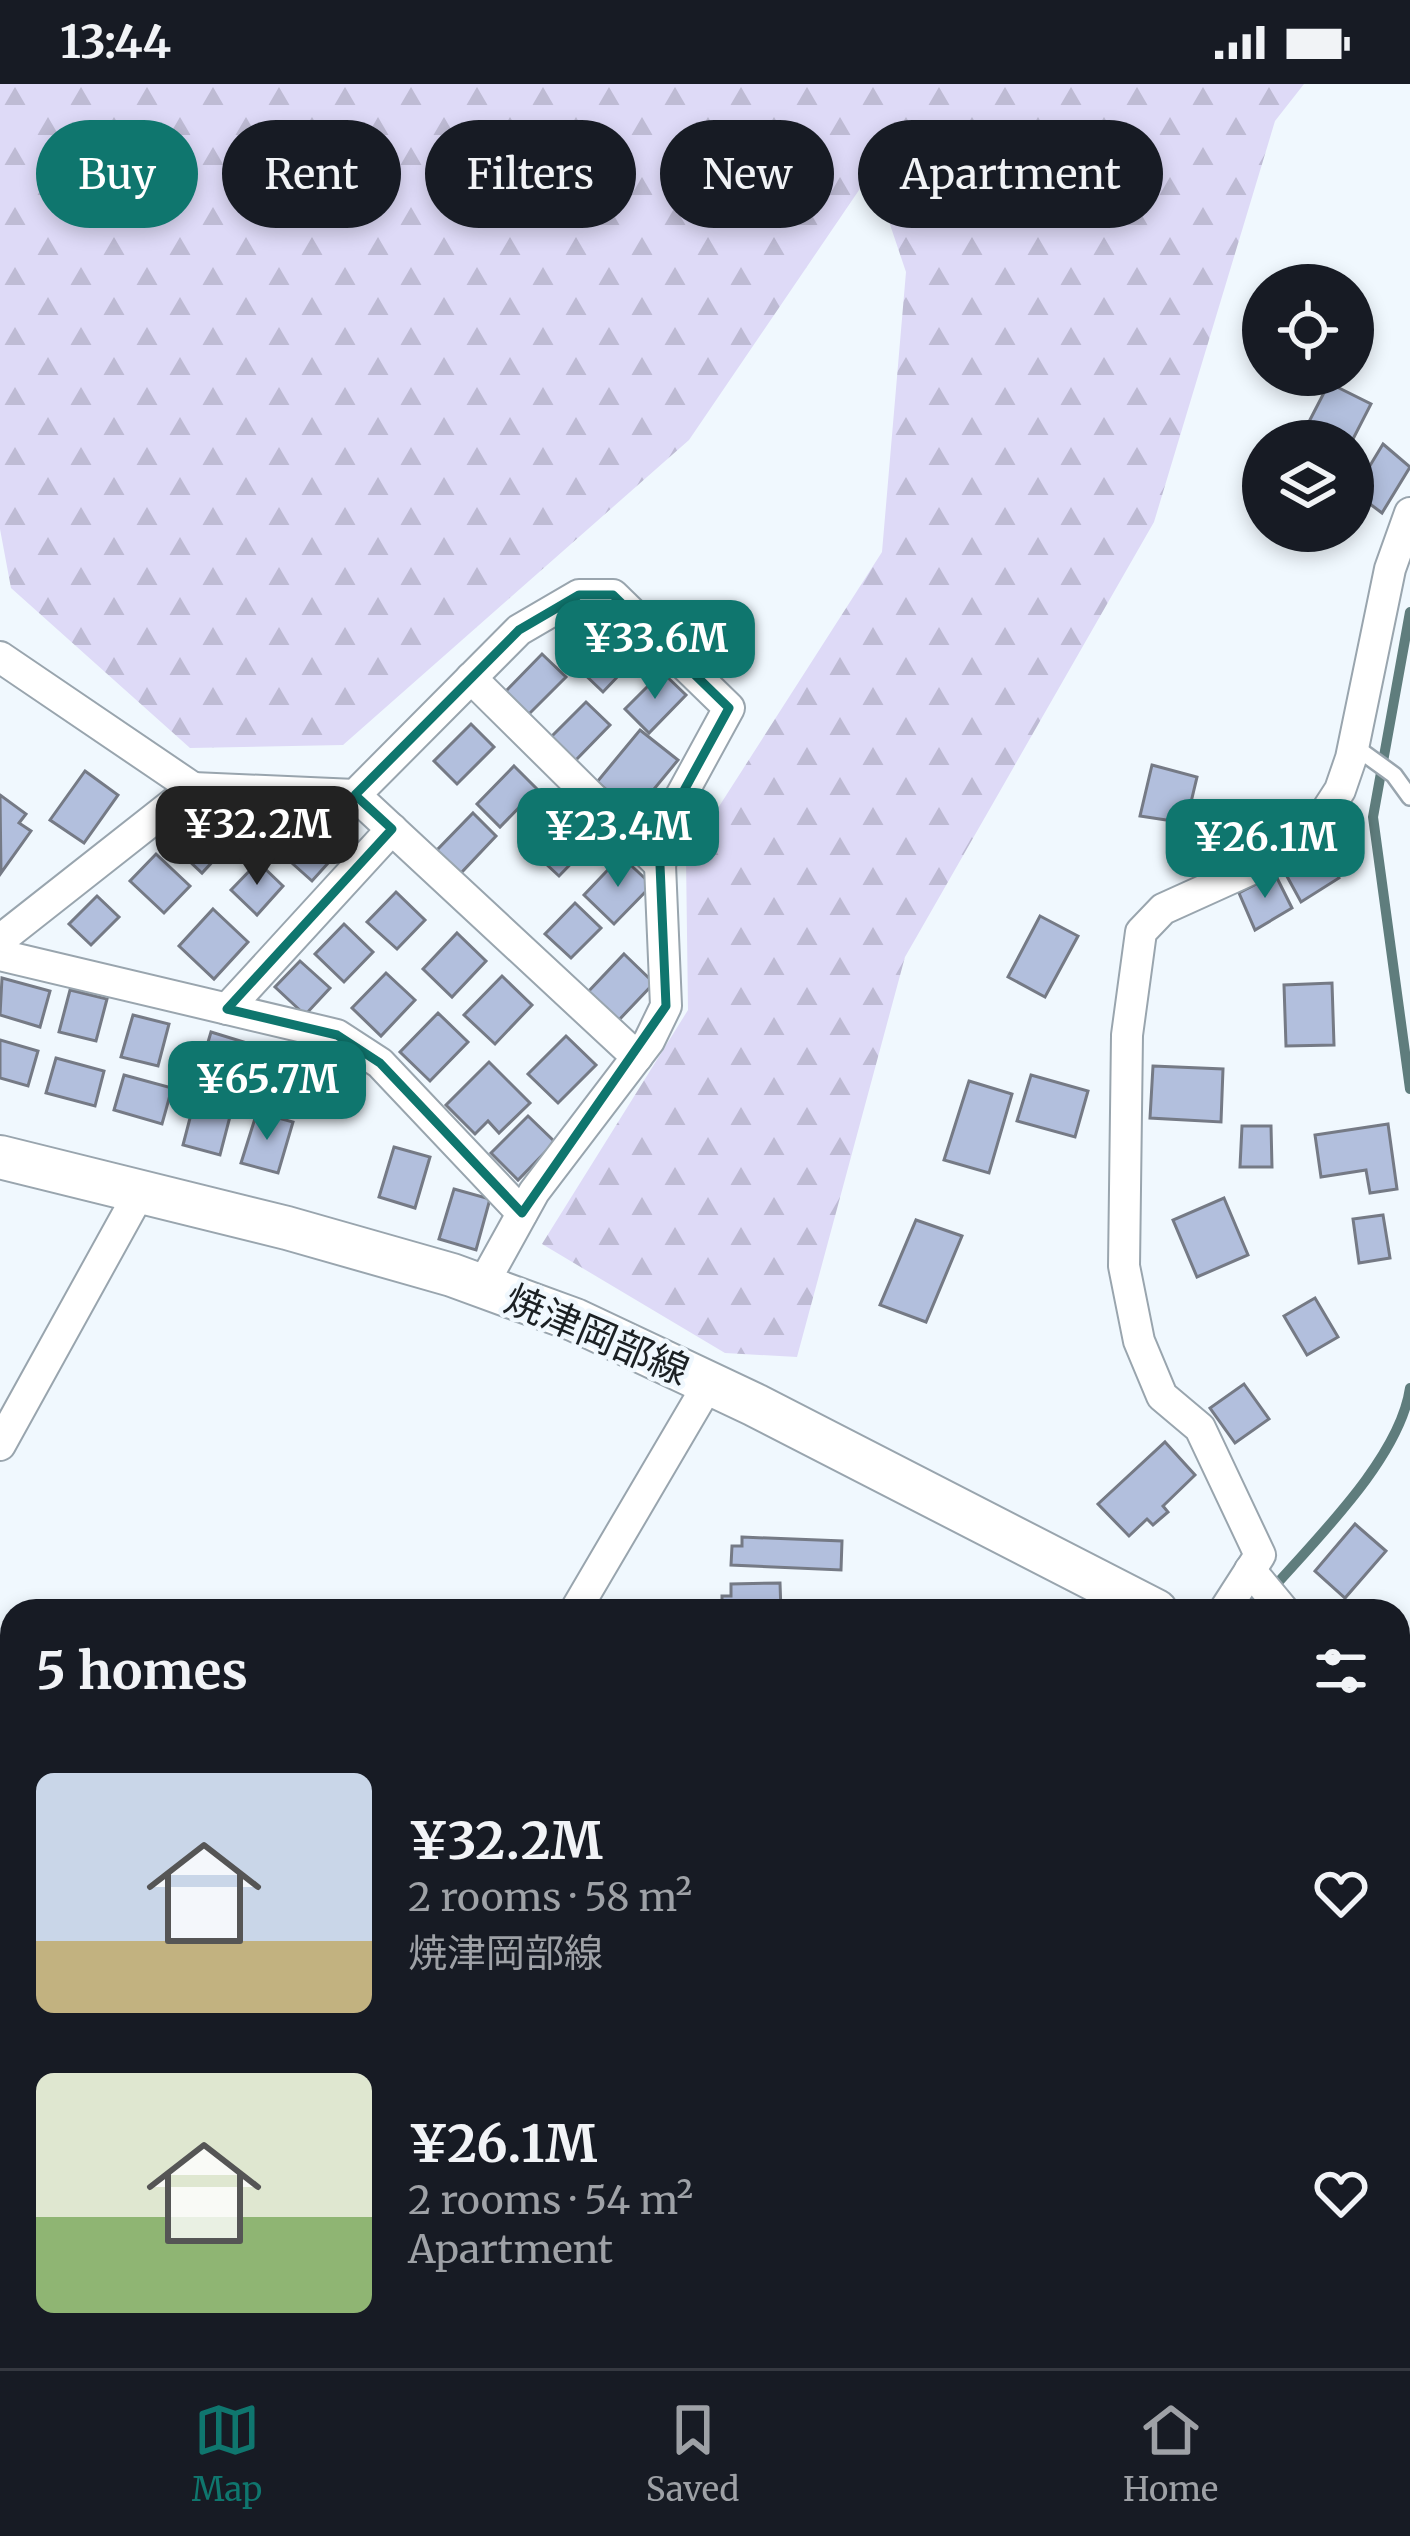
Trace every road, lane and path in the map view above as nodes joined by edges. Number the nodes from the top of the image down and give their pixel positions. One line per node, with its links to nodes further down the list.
1 (1410, 513): 4 (street)
2 (0, 657): 5 (street)
3 (471, 678): 6 (street); 9 (street); 9 (street)
4 (1354, 746): 7 (lane); 20 (street)
5 (194, 788): 6 (street); 10 (street)
6 (356, 796): 8 (street)
7 (1410, 797)
8 (392, 829): 12 (street); 13 (street)
9 (660, 865): 13 (street)
10 (0, 940)
11 (0, 955): 12 (street)
12 (227, 1009): 16 (street)
13 (637, 1057): 16 (street)
14 (0, 1156): 15 (main road, 焼津岡部線)
15 (141, 1190): 17 (main road, 焼津岡部線); 19 (street)
16 (522, 1213): 17 (street)
17 (482, 1286): 18 (main road, 焼津岡部線)
18 (709, 1383): 21 (street); 22 (main road, 焼津岡部線)
19 (0, 1445)
20 (1237, 1591)
21 (582, 1599)
22 (1132, 1599)

